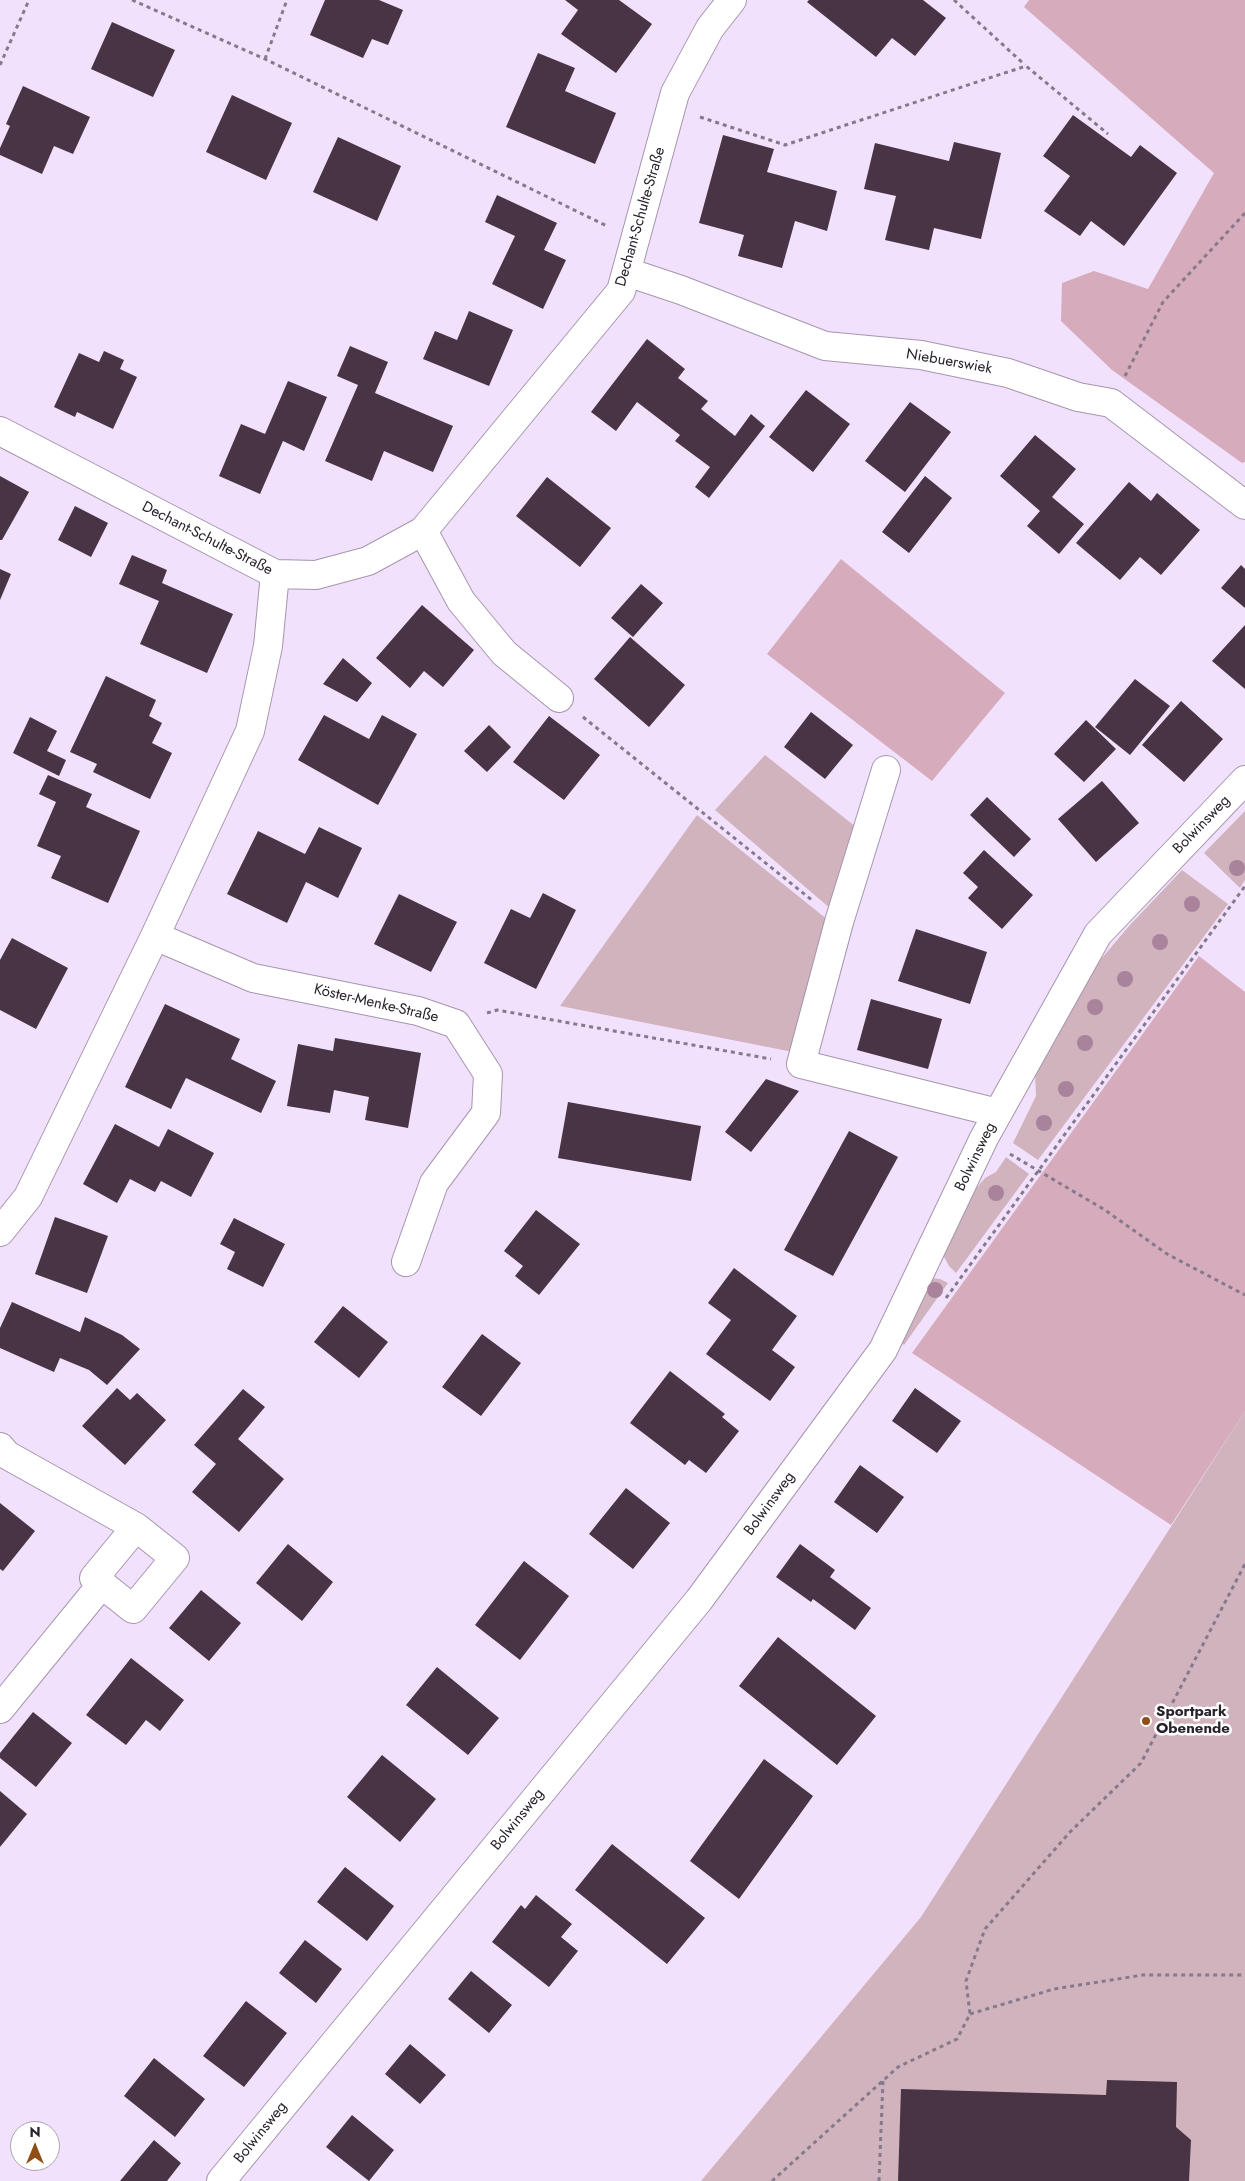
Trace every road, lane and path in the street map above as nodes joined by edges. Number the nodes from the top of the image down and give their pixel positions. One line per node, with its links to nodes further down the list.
1 (29, 0): 7 (path)
2 (132, 0): 6 (path)
3 (287, 0): 6 (path)
4 (732, 0): 9 (street, Dechant-Schulte-Straße)
5 (954, 0): 8 (path)
6 (266, 59): 12 (path)
7 (0, 65)
8 (1026, 66): 9 (path); 10 (path)
9 (671, 108): 12 (street, Dechant-Schulte-Straße)
10 (1108, 134)
11 (1245, 213): 14 (path)
12 (637, 240): 13 (street, Dechant-Schulte-Straße)
13 (627, 272): 14 (street, Niebuerswiek); 17 (street, Dechant-Schulte-Straße)
14 (1111, 403): 16 (street, Niebuerswiek)
15 (0, 431): 18 (street, Dechant-Schulte-Straße)
16 (1245, 505)
17 (423, 531): 18 (street, Dechant-Schulte-Straße); 19 (street)
18 (276, 574): 24 (street)
19 (559, 698): 23 (path)
20 (886, 770): 23 (street)
21 (1245, 780): 27 (street, Bolwinsweg)
22 (1245, 886): 29 (path)
23 (840, 922): 26 (street)
24 (155, 936): 25 (street, Köster-Menke-Straße); 30 (street)
25 (456, 1024): 26 (path); 31 (street, Köster-Menke-Straße)
26 (801, 1064): 27 (street)
27 (998, 1113): 28 (street, Bolwinsweg)
28 (984, 1138): 29 (path); 42 (street, Bolwinsweg)
29 (1038, 1170): 32 (path); 33 (path)
30 (0, 1232)
31 (406, 1262)
32 (1245, 1295)
33 (940, 1306)
34 (0, 1447): 35 (street)
35 (136, 1527): 37 (street); 37 (street)
36 (1245, 1564): 40 (path)
37 (102, 1584): 38 (street)
38 (0, 1709)
39 (1245, 1975): 40 (path)
40 (970, 2014): 41 (path)
41 (883, 2080): 43 (path); 44 (path)
42 (221, 2181)
43 (772, 2181)
44 (879, 2181)

